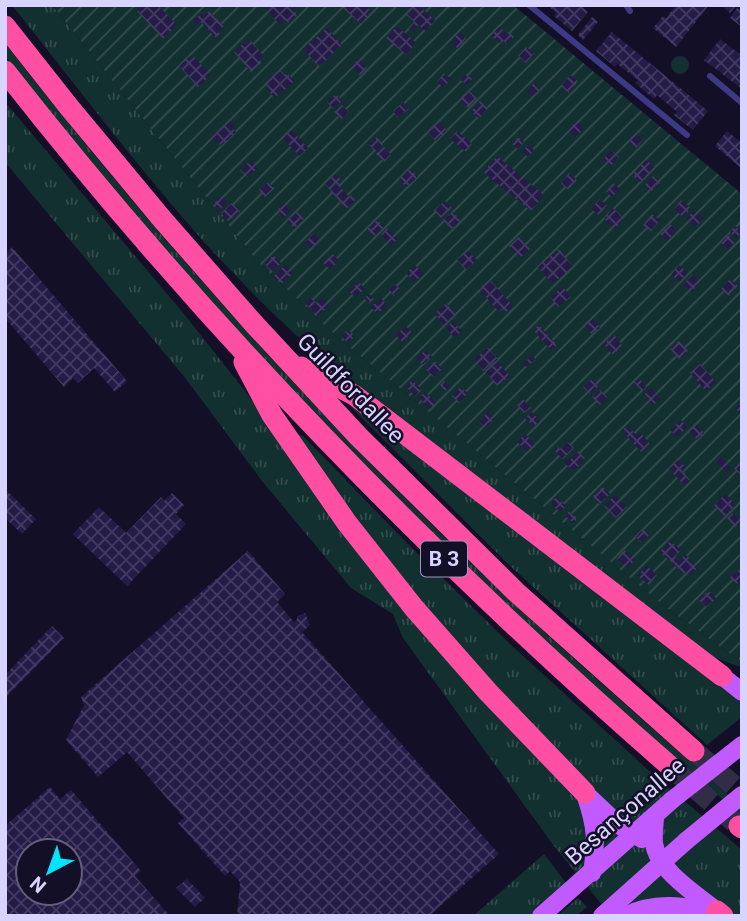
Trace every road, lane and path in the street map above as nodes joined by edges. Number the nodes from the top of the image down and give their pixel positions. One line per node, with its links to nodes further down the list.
1 (529, 5): 6 (lane)
2 (5, 26): 8 (highway, Guildfordallee / B 3)
3 (5, 71): 7 (highway, B 3)
4 (710, 76): 5 (lane)
5 (742, 103)
6 (687, 135)
7 (229, 336): 13 (highway, B 3); 14 (highway)
8 (287, 360): 9 (highway, B 3); 12 (highway, Guildfordallee / B 3)
9 (732, 676): 10 (main road, B 3)
10 (742, 692)
11 (742, 745): 16 (main road, Besançonallee, bridge)
12 (694, 751)
13 (673, 768)
14 (585, 793): 17 (main road); 21 (main road)
15 (742, 795): 19 (main road, bridge)
16 (655, 815): 17 (main road, Besançonallee); 18 (main road)
17 (633, 835): 18 (main road); 21 (main road, Besançonallee)
18 (654, 844): 19 (main road); 20 (main road)
19 (682, 845): 20 (main road)
20 (661, 862): 22 (main road); 24 (main road)
21 (592, 873): 23 (main road, Besançonallee)
22 (720, 914): 25 (main road)
23 (541, 916)
24 (602, 916)
25 (625, 916)

